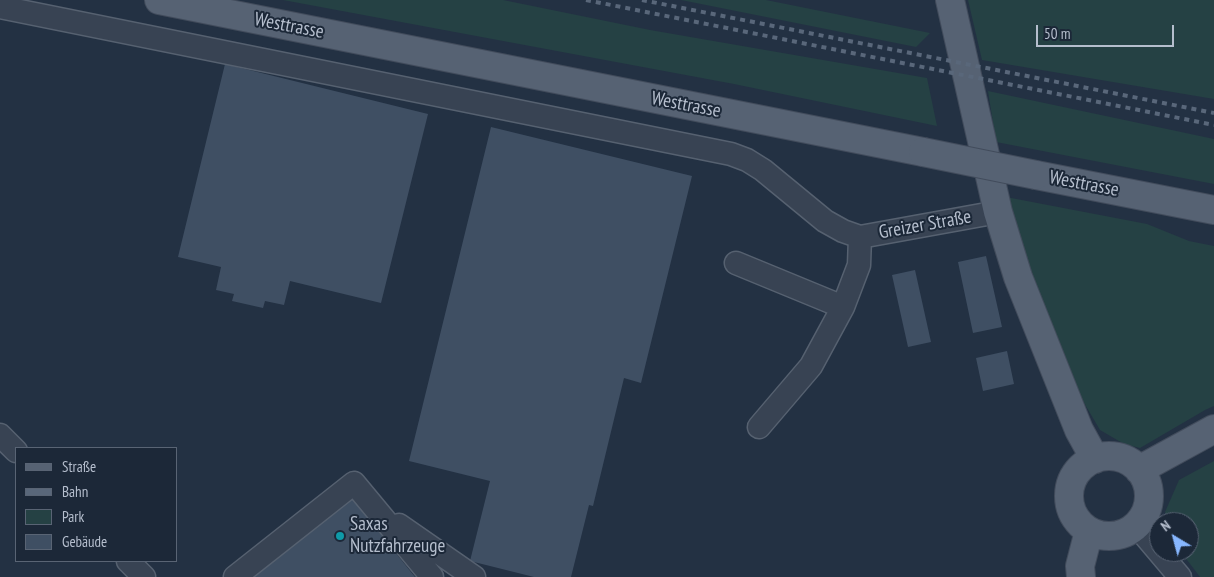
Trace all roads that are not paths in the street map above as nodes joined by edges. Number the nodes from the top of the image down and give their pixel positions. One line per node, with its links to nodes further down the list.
1 (159, 0): 4 (main road, Westtrasse, bridge)
2 (950, 0): 5 (main road, Greizer Straße)
3 (0, 7): 6 (street)
4 (1214, 210)
5 (998, 212): 6 (street, Greizer Straße); 13 (main road, Greizer Straße)
6 (860, 237): 8 (street, Greizer Straße)
7 (736, 263): 8 (street)
8 (843, 307): 9 (street, Greizer Straße)
9 (759, 428)
10 (1214, 429): 14 (main road)
11 (0, 435): 12 (street)
12 (15, 450)
13 (1095, 458): 14 (main road); 17 (main road)
14 (1139, 470): 16 (main road)
15 (376, 510): 20 (street); 21 (street); 22 (street)
16 (1136, 526): 17 (main road); 24 (street)
17 (1089, 531): 23 (main road)
18 (129, 562): 19 (street)
19 (144, 577)
20 (235, 577)
21 (432, 577)
22 (474, 577)
23 (1081, 577)
24 (1180, 577)

